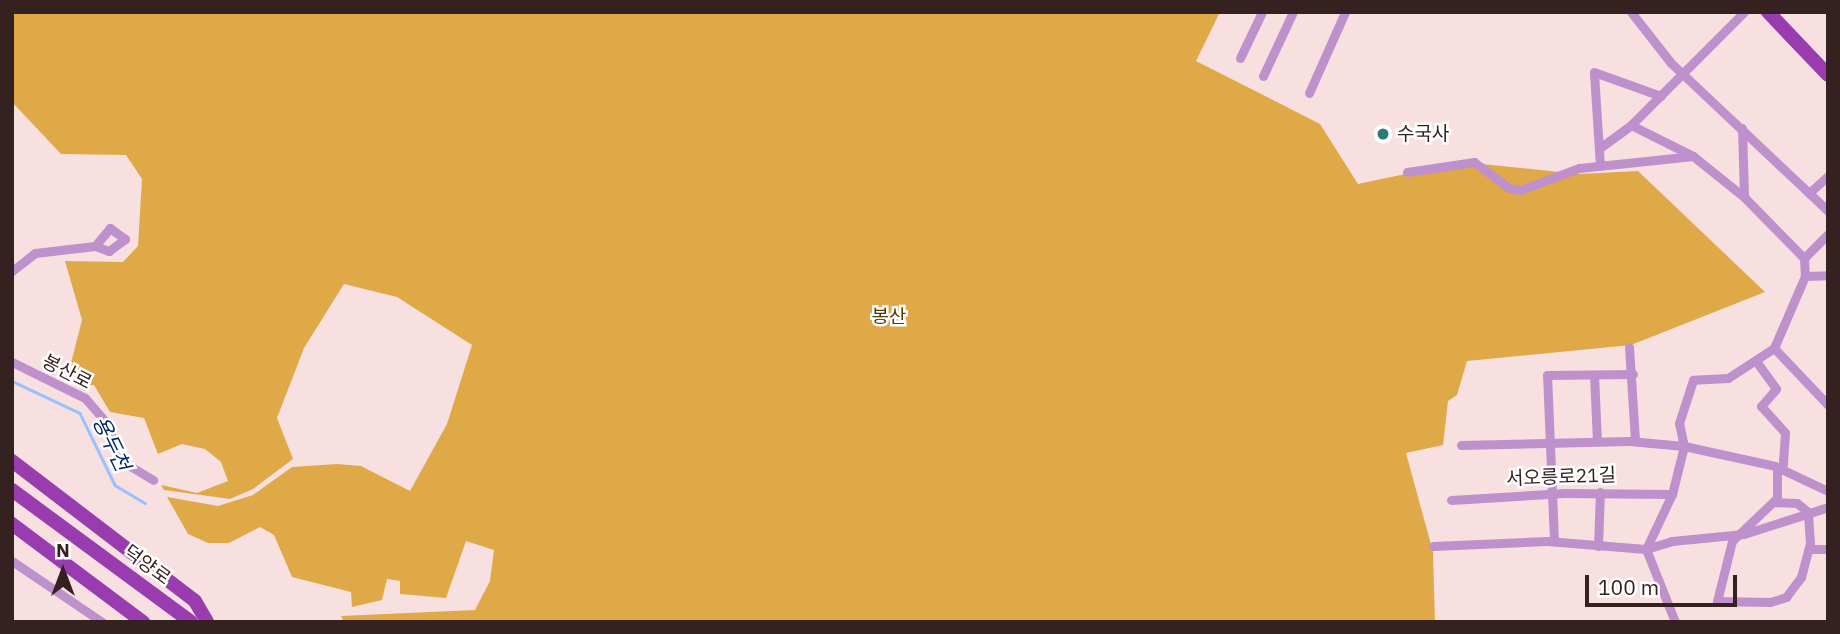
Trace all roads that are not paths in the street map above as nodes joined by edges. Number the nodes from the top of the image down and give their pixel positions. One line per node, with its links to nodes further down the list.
1 (1262, 12): 7 (street)
2 (1293, 12): 10 (street)
3 (1345, 12): 11 (street)
4 (1631, 12): 8 (street)
5 (1744, 12): 8 (street)
6 (1768, 12): 9 (main road)
7 (1240, 58)
8 (1683, 72): 12 (street); 14 (street)
9 (1828, 75)
10 (1264, 76)
11 (1309, 93)
12 (1661, 96): 13 (street); 15 (street)
13 (1631, 125): 15 (street); 16 (street)
14 (1742, 128): 20 (street); 21 (street)
15 (1601, 147): 17 (street)
16 (1693, 156): 17 (street); 21 (street)
17 (1601, 166): 18 (street)
18 (1407, 173)
19 (1828, 176): 20 (street)
20 (1809, 193): 22 (street)
21 (1744, 197): 25 (street)
22 (1828, 211)
23 (1828, 234): 25 (street)
24 (95, 246): 26 (street)
25 (1804, 258): 28 (street)
26 (12, 271)
27 (1828, 275): 28 (street)
28 (1805, 276): 30 (street)
29 (1629, 348): 33 (street)
30 (1774, 348): 31 (street); 35 (street)
31 (1756, 361): 40 (street); 42 (street)
32 (12, 362): 43 (street, 봉산로)
33 (1633, 374): 34 (street); 37 (street)
34 (1594, 375): 36 (street); 38 (street)
35 (1828, 405)
36 (1597, 441): 37 (street); 38 (street)
37 (1635, 441): 40 (street)
38 (1551, 442): 39 (street); 48 (street)
39 (1461, 444)
40 (1684, 446): 42 (street); 47 (street)
41 (12, 461): 65 (main road)
42 (1780, 468): 45 (street); 50 (street)
43 (153, 480)
44 (12, 490): 64 (main road, 덕양로)
45 (1828, 491)
46 (1600, 492): 47 (street, 서오릉로21길); 48 (street, 서오릉로21길); 56 (street)
47 (1672, 494): 58 (street)
48 (1556, 495): 49 (street, 서오릉로21길); 55 (street)
49 (1451, 500)
50 (1774, 502): 52 (street); 54 (street)
51 (1828, 507): 52 (street)
52 (1808, 512): 54 (street); 59 (street)
53 (12, 524): 63 (main road)
54 (1740, 534): 58 (street); 59 (street)
55 (1554, 541): 56 (street); 57 (street)
56 (1598, 545): 58 (street)
57 (1433, 546)
58 (1646, 549): 66 (street)
59 (1809, 549): 60 (street)
60 (1828, 549)
61 (12, 561): 62 (street)
62 (102, 622)
63 (143, 622)
64 (191, 622)
65 (206, 622)
66 (1675, 622)

